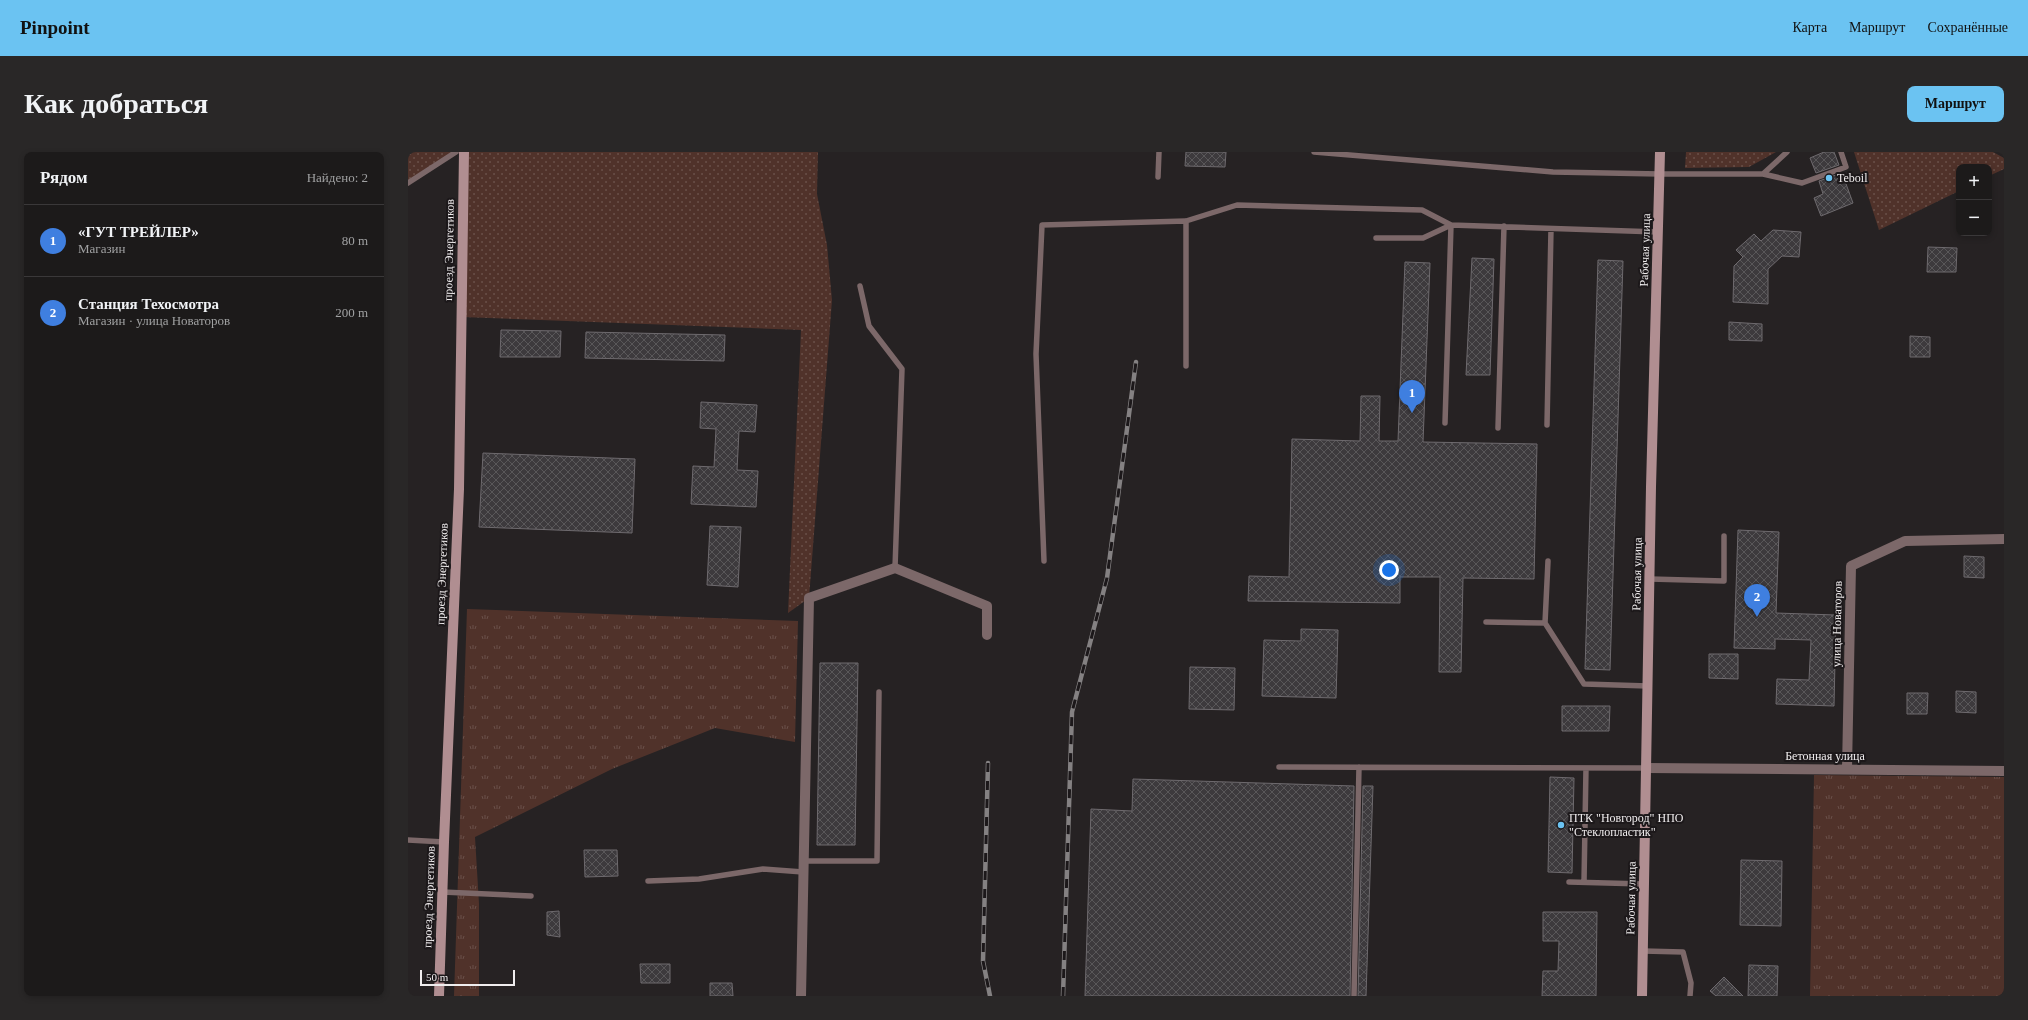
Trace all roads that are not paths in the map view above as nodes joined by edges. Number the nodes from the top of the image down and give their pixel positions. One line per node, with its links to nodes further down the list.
1 (456, 152): 11 (lane)
2 (464, 152): 41 (main road, проезд Энергетиков)
3 (1159, 152): 10 (lane)
4 (1314, 152): 8 (lane)
5 (1660, 152): 8 (main road, Рабочая улица)
6 (1787, 152): 9 (lane)
7 (1841, 152): 9 (lane)
8 (1660, 174): 9 (lane); 16 (main road, Рабочая улица)
9 (1764, 174)
10 (1158, 177)
11 (408, 183)
12 (1186, 221): 13 (lane); 19 (lane); 25 (lane)
13 (1450, 224): 14 (lane); 17 (lane); 20 (lane)
14 (1504, 226): 15 (lane); 22 (lane)
15 (1551, 229): 16 (lane); 21 (lane)
16 (1658, 232): 28 (main road, Рабочая улица)
17 (1376, 238)
18 (860, 286): 27 (lane)
19 (1186, 366)
20 (1444, 423)
21 (1547, 425)
22 (1498, 428)
23 (1724, 536): 28 (lane)
24 (2004, 539): 38 (street, улица Новаторов)
25 (1044, 561)
26 (1548, 562): 30 (lane)
27 (895, 568): 31 (street); 42 (street)
28 (1650, 579): 32 (main road, Рабочая улица)
29 (1486, 622): 30 (lane)
30 (1545, 623): 32 (lane)
31 (987, 635)
32 (1648, 686): 37 (main road, Рабочая улица)
33 (879, 692): 42 (lane)
34 (1279, 767): 35 (lane)
35 (1359, 767): 36 (lane); 53 (lane)
36 (1586, 768): 37 (lane); 46 (lane)
37 (1646, 768): 38 (street, Бетонная улица); 47 (main road, Рабочая улица)
38 (1847, 769): 39 (street, Бетонная улица)
39 (2004, 771)
40 (408, 840): 41 (lane)
41 (444, 842): 48 (main road, проезд Энергетиков)
42 (803, 861): 43 (street)
43 (803, 872): 44 (lane); 52 (street)
44 (648, 881)
45 (1569, 882): 46 (lane)
46 (1584, 882): 47 (lane)
47 (1644, 884): 50 (main road, Рабочая улица)
48 (442, 892): 49 (lane); 51 (main road, проезд Энергетиков)
49 (531, 896)
50 (1643, 951): 54 (main road, Рабочая улица); 55 (lane)
51 (439, 996)
52 (801, 996)
53 (1354, 996)
54 (1642, 996)
55 (1690, 996)

